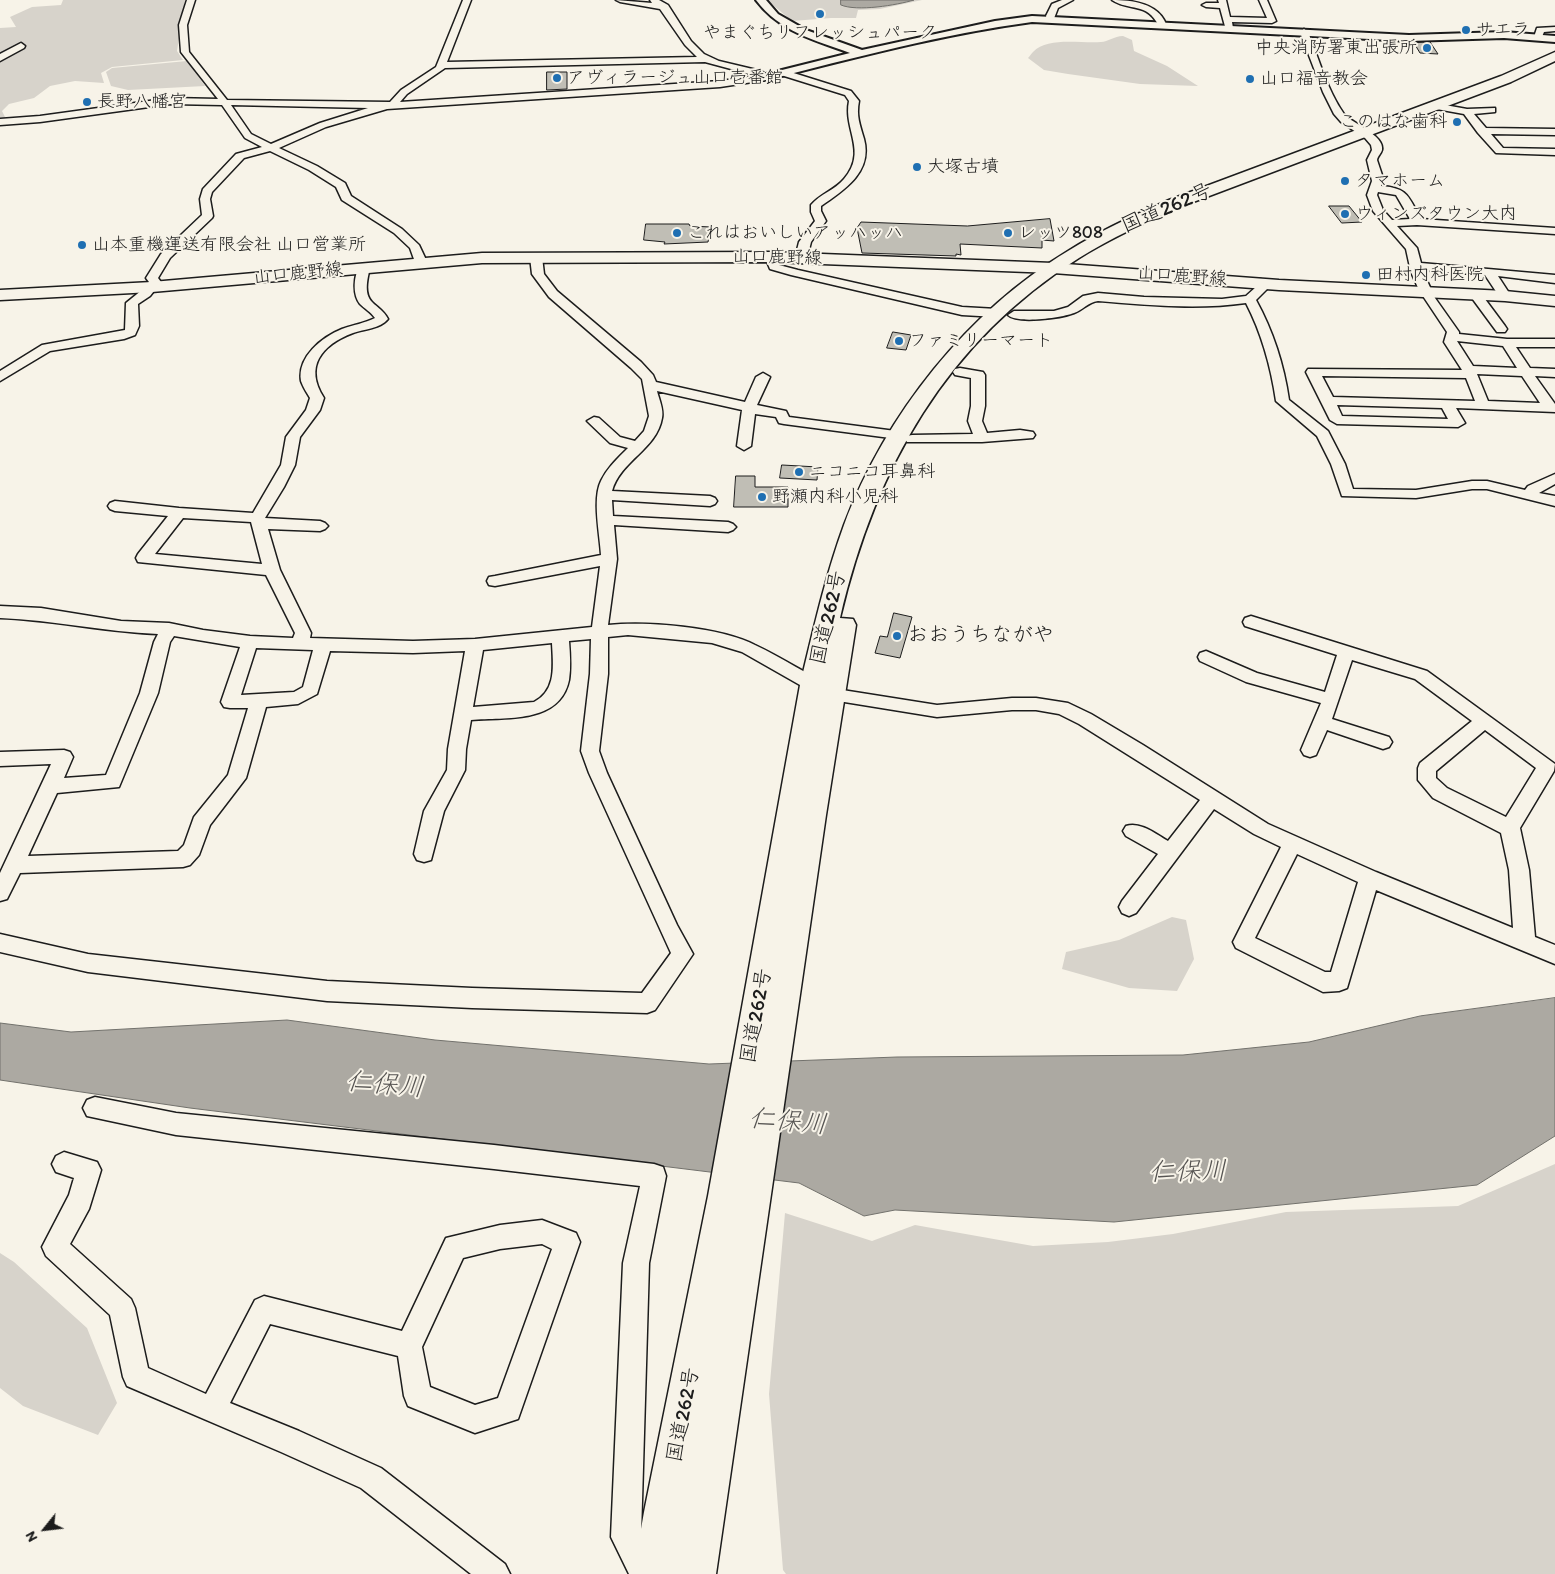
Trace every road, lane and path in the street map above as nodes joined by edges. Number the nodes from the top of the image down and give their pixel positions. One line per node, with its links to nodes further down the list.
1 (191, 0): 28 (street)
2 (467, 0): 24 (street)
3 (620, 0): 10 (street)
4 (654, 0): 10 (street)
5 (761, 0): 20 (street)
6 (1069, 0): 12 (street)
7 (1116, 0): 13 (street)
8 (1263, 0): 14 (street)
9 (1223, 3): 11 (street); 14 (street)
10 (668, 4): 23 (street)
11 (1206, 5)
12 (1050, 19): 13 (street); 20 (street)
13 (1162, 24): 14 (street)
14 (1228, 24): 16 (street)
15 (1555, 29): 17 (street)
16 (1304, 32): 17 (street); 36 (street)
17 (1538, 37): 18 (street)
18 (1555, 39)
19 (21, 46): 22 (street)
20 (861, 53): 26 (street)
21 (1555, 56): 30 (main road, 国道262号)
22 (0, 58)
23 (706, 59): 24 (street); 27 (street)
24 (442, 65): 29 (street)
25 (1555, 65): 30 (main road, 国道262号)
26 (784, 73): 27 (street); 45 (street)
27 (766, 77): 29 (street)
28 (224, 101): 29 (street); 33 (street); 37 (street)
29 (388, 106): 37 (street)
30 (1439, 108): 32 (street); 36 (main road, 国道262号)
31 (1492, 110): 32 (street)
32 (1467, 112): 34 (street)
33 (0, 122)
34 (1482, 130): 35 (street); 38 (street)
35 (1555, 132)
36 (1366, 135): 39 (street); 49 (main road, 国道262号)
37 (272, 147): 46 (street); 53 (street)
38 (1555, 152)
39 (1374, 189): 40 (street); 41 (street)
40 (1417, 222): 41 (street); 42 (street)
41 (1389, 223): 47 (street)
42 (1555, 231)
43 (536, 257): 44 (main road, 山口鹿野線); 46 (main road, 山口鹿野線); 71 (street)
44 (772, 257): 45 (main road, 山口鹿野線); 60 (street)
45 (802, 258): 49 (main road, 山口鹿野線)
46 (421, 262): 48 (main road, 山口鹿野線)
47 (1416, 266): 50 (street); 54 (street)
48 (364, 267): 53 (main road, 山口鹿野線); 91 (street)
49 (1062, 269): 52 (main road, 山口鹿野線); 60 (main road, 国道262号)
50 (1488, 272): 51 (street); 57 (street)
51 (1555, 279)
52 (1260, 283): 54 (main road, 山口鹿野線); 58 (street)
53 (152, 287): 56 (main road, 山口鹿野線); 69 (street)
54 (1426, 292): 55 (main road, 山口鹿野線); 62 (street)
55 (1475, 294): 57 (main road, 山口鹿野線); 61 (street)
56 (0, 295)
57 (1505, 296): 59 (main road, 山口鹿野線)
58 (1250, 299): 60 (street); 84 (street)
59 (1555, 300)
60 (1006, 314): 65 (main road, 国道262号); 79 (main road, 国道262号)
61 (1501, 329)
62 (1451, 337): 63 (street); 66 (street)
63 (1507, 343): 64 (street); 67 (street)
64 (1555, 343)
65 (960, 372): 79 (main road, 国道262号); 80 (street)
66 (1469, 372): 67 (street); 72 (street); 74 (street)
67 (1527, 372): 68 (street); 76 (street)
68 (1555, 373)
69 (0, 377)
70 (763, 377): 75 (street)
71 (650, 385): 75 (street); 81 (street)
72 (1328, 401): 73 (street); 73 (street)
73 (1446, 404): 74 (street)
74 (1483, 405): 76 (street)
75 (749, 407): 79 (street); 82 (street)
76 (1552, 408)
77 (594, 421): 81 (street)
78 (1028, 435): 80 (street)
79 (905, 437): 80 (street); 108 (main road, 国道262号); 109 (main road, 国道262号)
80 (982, 438)
81 (638, 446): 85 (street)
82 (744, 446)
83 (1555, 478): 84 (street)
84 (1530, 494): 87 (street)
85 (604, 495): 86 (street); 90 (street)
86 (710, 501)
87 (1555, 501)
88 (115, 506): 89 (street)
89 (179, 513): 91 (street); 95 (street)
90 (607, 520): 93 (street); 94 (street)
91 (257, 521): 92 (street); 95 (street)
92 (320, 526)
93 (728, 526)
94 (609, 559): 96 (street); 100 (street)
95 (272, 570): 103 (street)
96 (495, 581)
97 (0, 612): 99 (street)
98 (1250, 622): 106 (street)
99 (169, 629): 102 (street); 118 (street)
100 (602, 631): 101 (street); 108 (street); 129 (street)
101 (560, 636): 105 (street); 112 (street)
102 (250, 642): 103 (street); 111 (street)
103 (300, 644): 104 (street)
104 (323, 645): 105 (street); 111 (street)
105 (475, 645): 112 (street)
106 (1346, 653): 110 (street); 113 (street)
107 (1206, 657): 110 (street)
108 (813, 685): 109 (street); 132 (main road, 国道262号)
109 (832, 694): 119 (street); 132 (main road, 国道262号)
110 (1331, 700): 114 (street)
111 (259, 701): 125 (street)
112 (464, 714): 124 (street)
113 (1484, 721): 120 (street); 120 (street)
114 (1322, 722): 115 (street); 116 (street)
115 (1383, 742)
116 (1310, 750)
117 (0, 759): 118 (street)
118 (52, 786): 125 (street)
119 (1212, 798): 122 (street); 123 (street)
120 (1510, 828): 130 (street)
121 (1134, 831): 123 (street)
122 (1292, 844): 126 (street); 126 (street)
123 (1170, 851): 128 (street)
124 (424, 854)
125 (14, 865): 127 (street)
126 (1369, 878): 130 (street)
127 (0, 894)
128 (1129, 907)
129 (0, 943)
130 (1525, 943): 131 (street)
131 (1555, 955)
132 (778, 964): 135 (main road, 国道262号)
133 (95, 1108): 139 (street)
134 (64, 1164): 137 (street)
135 (740, 1196): 140 (main road, 国道262号); 141 (main road, 国道262号)
136 (409, 1346): 136 (street); 137 (street)
137 (212, 1410): 138 (street)
138 (494, 1574)
139 (644, 1574)
140 (655, 1574)
141 (694, 1574)

